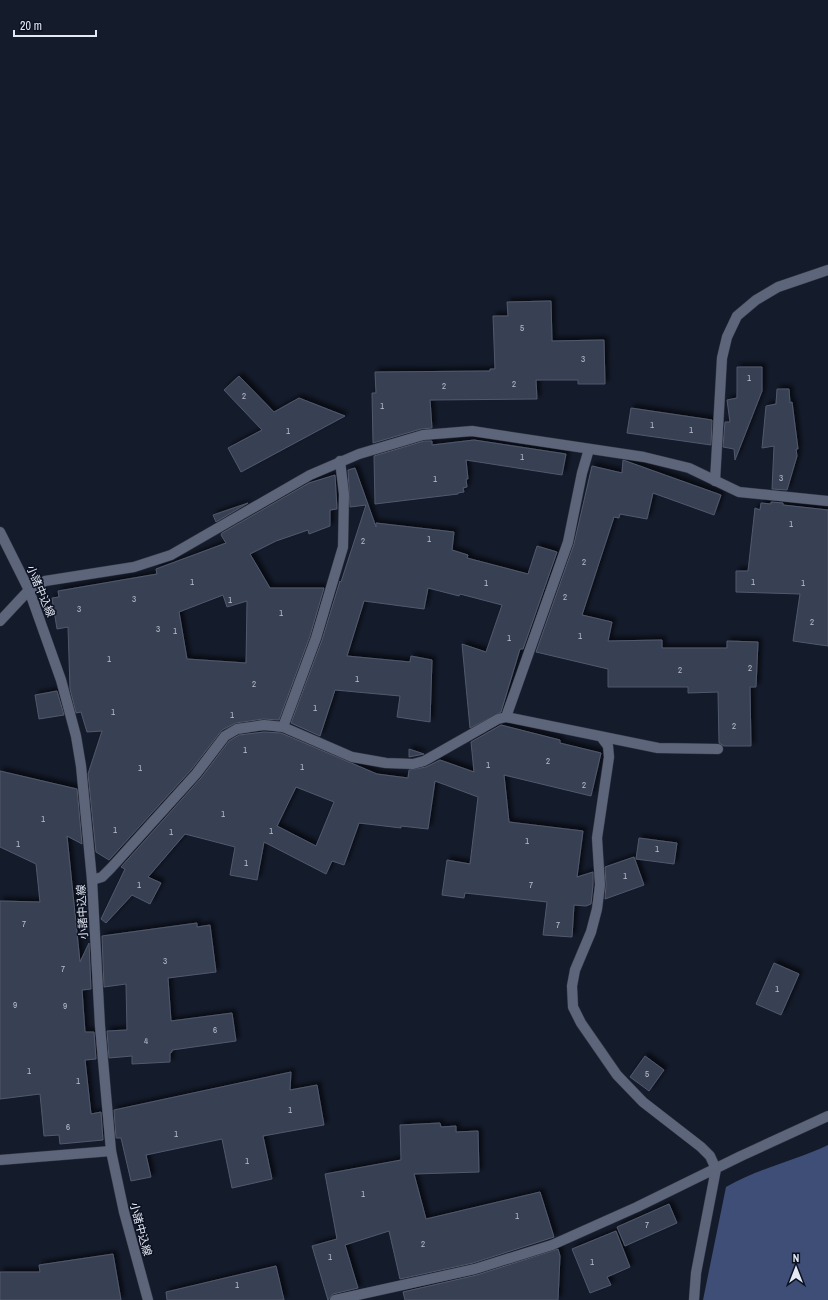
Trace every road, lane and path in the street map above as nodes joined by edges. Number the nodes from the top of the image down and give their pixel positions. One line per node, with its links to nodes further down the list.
1 (828, 270): 4 (street)
2 (589, 449): 3 (street); 4 (street); 9 (street)
3 (340, 461): 7 (street); 10 (street)
4 (716, 481): 5 (street)
5 (828, 501)
6 (0, 532): 7 (street, 小諸中込線)
7 (29, 590): 8 (street); 13 (street, 小諸中込線)
8 (0, 622)
9 (506, 717): 10 (street); 11 (street)
10 (283, 727): 13 (street)
11 (602, 738): 12 (street); 17 (street)
12 (718, 749)
13 (92, 880): 15 (street, 小諸中込線)
14 (828, 1116): 17 (street)
15 (111, 1151): 16 (street); 18 (street, 小諸中込線)
16 (0, 1160)
17 (716, 1169): 19 (street); 20 (street)
18 (148, 1300)
19 (335, 1300)
20 (694, 1300)

